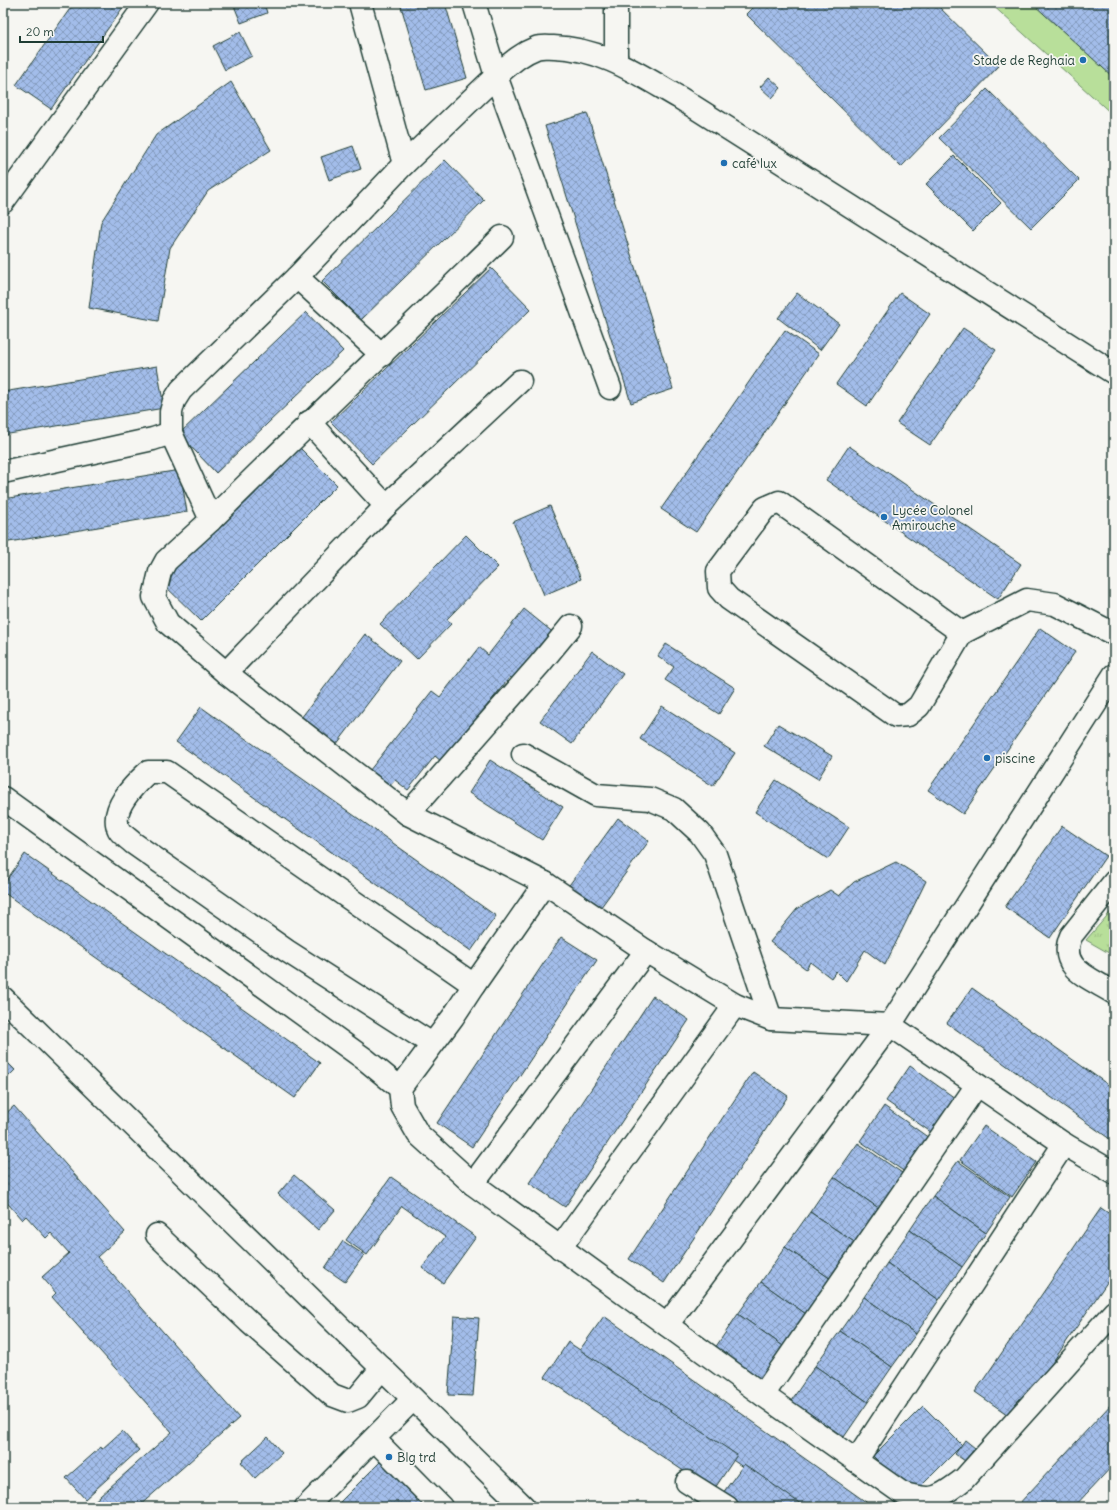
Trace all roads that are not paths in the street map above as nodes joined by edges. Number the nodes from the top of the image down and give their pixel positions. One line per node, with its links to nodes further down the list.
1 (148, 3): 8 (street)
2 (360, 3): 7 (street)
3 (474, 3): 6 (street)
4 (616, 3): 5 (street)
5 (616, 62): 6 (street); 12 (street)
6 (496, 76): 7 (street); 14 (street)
7 (404, 164): 10 (street)
8 (3, 202)
9 (502, 237): 11 (street)
10 (298, 278): 11 (street); 16 (street)
11 (382, 355): 15 (street)
12 (1114, 373)
13 (520, 381): 18 (street)
14 (610, 388)
15 (309, 422): 18 (street); 19 (street)
16 (171, 433): 17 (street); 19 (street)
17 (3, 472)
18 (386, 506): 23 (street)
19 (211, 520): 23 (street)
20 (571, 626): 27 (street)
21 (962, 633): 21 (street); 22 (street)
22 (1114, 634)
23 (226, 673): 27 (street)
24 (1114, 675): 36 (street)
25 (523, 754): 35 (street)
26 (3, 798): 39 (street)
27 (408, 814): 29 (street)
28 (1114, 882): 32 (street)
29 (545, 883): 30 (street); 31 (street)
30 (646, 951): 34 (street); 42 (street)
31 (474, 985): 37 (street); 37 (street)
32 (1114, 993)
33 (3, 998): 47 (street)
34 (735, 1005): 35 (street); 44 (street)
35 (770, 1019): 36 (street)
36 (890, 1024): 38 (street); 46 (street)
37 (432, 1044): 39 (street)
38 (977, 1085): 40 (street); 48 (street)
39 (400, 1088): 42 (street)
40 (1064, 1144): 41 (street); 51 (street)
41 (1114, 1172)
42 (473, 1184): 44 (street)
43 (157, 1234): 47 (street)
44 (560, 1248): 46 (street)
45 (1113, 1316): 53 (street)
46 (667, 1325): 48 (street)
47 (382, 1368): 49 (street)
48 (763, 1395): 51 (street)
49 (413, 1399): 50 (street); 56 (street)
50 (374, 1439): 54 (street); 55 (street)
51 (856, 1461): 53 (street)
52 (687, 1482): 57 (street)
53 (916, 1502)
54 (306, 1507)
55 (441, 1507)
56 (524, 1507)
57 (727, 1507)

